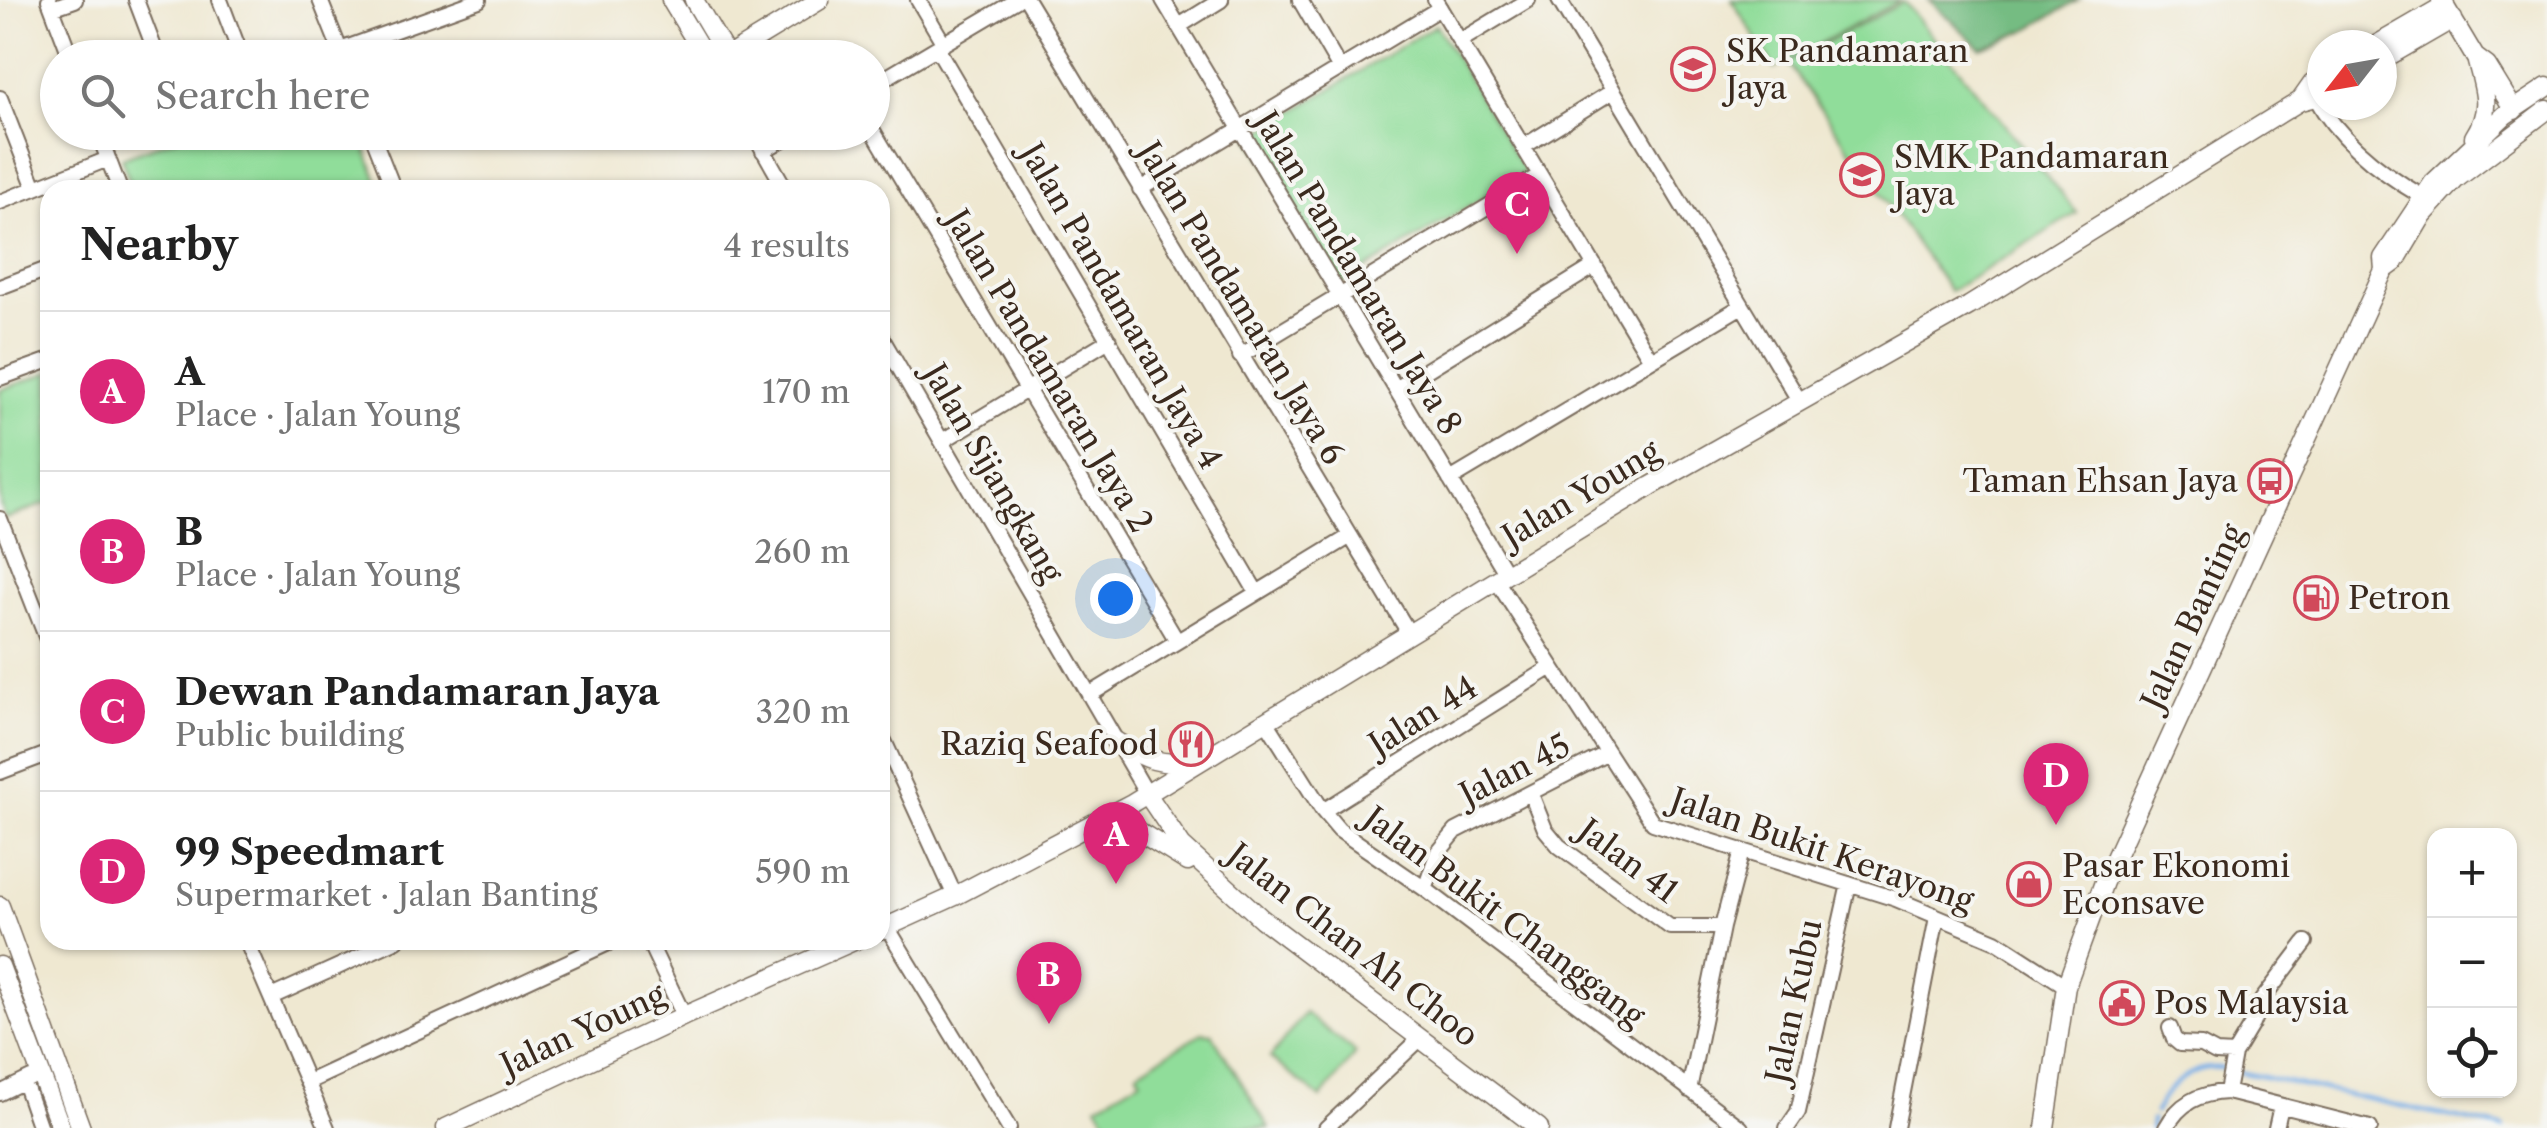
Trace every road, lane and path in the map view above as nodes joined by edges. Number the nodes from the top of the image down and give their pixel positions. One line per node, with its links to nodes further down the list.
1 (76, 0): 17 (street)
2 (136, 0): 23 (street)
3 (220, 0): 24 (street)
4 (320, 0): 25 (street)
5 (479, 0): 26 (street)
6 (671, 0): 27 (main road)
7 (694, 0): 28 (main road)
8 (820, 0): 29 (main road)
9 (918, 0): 31 (street, Jalan Pandamaran Jaya 4)
10 (1018, 0): 31 (street)
11 (1027, 0): 59 (street, Jalan Pandamaran Jaya 6)
12 (1163, 0): 20 (street, Jalan Pandamaran Jaya 8)
13 (1221, 0): 20 (street)
14 (1300, 0): 34 (street)
15 (1528, 0): 30 (street)
16 (1559, 0): 36 (street)
17 (51, 4): 22 (street)
18 (1438, 4): 30 (street); 34 (street)
19 (2446, 8): 21 (main road); 32 (main road); 33 (main road)
20 (1179, 26): 43 (street, Jalan Pandamaran Jaya 8)
21 (2397, 34)
22 (64, 40)
23 (151, 40)
24 (235, 40)
25 (336, 40)
26 (378, 40)
27 (695, 40)
28 (716, 40)
29 (754, 40)
30 (1460, 41): 44 (street)
31 (940, 46): 35 (street); 68 (street, Jalan Pandamaran Jaya 4)
32 (2397, 48)
33 (2481, 66): 39 (main road); 40 (main road); 50 (main road)
34 (1340, 69): 43 (street)
35 (890, 75)
36 (1613, 90): 44 (street); 67 (street)
37 (0, 98): 42 (street)
38 (2307, 102): 76 (main road, Jalan Young)
39 (2544, 102): 40 (main road); 50 (main road)
40 (2511, 114): 50 (main road)
41 (2331, 120): 60 (street)
42 (5, 126): 58 (street)
43 (1240, 129): 59 (street); 66 (street, Jalan Pandamaran Jaya 8)
44 (1524, 147): 52 (street)
45 (105, 150): 51 (street)
46 (379, 150): 55 (street)
47 (767, 150): 49 (street)
48 (884, 150): 75 (street, Jalan Pandamaran Jaya 2)
49 (764, 152): 56 (street)
50 (2465, 157): 60 (main road, Jalan Banting); 63 (main road)
51 (108, 158): 53 (street); 54 (street)
52 (1540, 175): 62 (street); 66 (street)
53 (54, 180)
54 (116, 180)
55 (390, 180)
56 (780, 180)
57 (40, 186): 58 (street)
58 (35, 188): 61 (street)
59 (1140, 190): 70 (street, Jalan Pandamaran Jaya 6)
60 (2423, 197): 63 (main road, Jalan Banting)
61 (0, 202)
62 (1595, 266): 71 (street); 74 (street)
63 (2384, 270): 116 (main road, Jalan Banting)
64 (40, 272): 65 (street)
65 (0, 287)
66 (1340, 296): 70 (street); 74 (street, Jalan Pandamaran Jaya 8)
67 (1742, 306): 71 (street); 76 (street)
68 (1108, 340): 75 (street); 82 (street, Jalan Pandamaran Jaya 4)
69 (890, 351): 77 (street, Jalan Sijangkang)
70 (1240, 356): 80 (street, Jalan Pandamaran Jaya 6)
71 (1651, 360): 78 (street)
72 (40, 364): 73 (street)
73 (0, 378)
74 (1396, 389): 78 (street, Jalan Pandamaran Jaya 8)
75 (1027, 390): 77 (street); 85 (street, Jalan Pandamaran Jaya 2)
76 (1800, 402): 81 (main road, Jalan Young)
77 (944, 440): 87 (street, Jalan Sijangkang)
78 (1450, 480): 81 (street, Jalan Pandamaran Jaya 8)
79 (0, 519): 83 (street)
80 (1349, 537): 82 (street); 84 (street, Jalan Pandamaran Jaya 6)
81 (1501, 577): 84 (main road, Jalan Young); 86 (street, Jalan Bukit Kerayong)
82 (1257, 593): 85 (street)
83 (40, 621)
84 (1409, 634): 88 (main road, Jalan Young)
85 (1178, 642): 87 (street)
86 (1552, 667): 91 (street, Jalan Bukit Kerayong); 97 (street, Jalan 44)
87 (1089, 695): 89 (street, Jalan Sijangkang)
88 (1266, 722): 92 (main road, Jalan Young); 97 (street, Jalan Bukit Changgang)
89 (1114, 740): 92 (main road); 95 (street, Jalan Sijangkang)
90 (890, 754): 103 (street)
91 (1606, 754): 96 (street, Jalan 45); 99 (street, Jalan Bukit Kerayong)
92 (1211, 755): 95 (main road, Jalan Young)
93 (40, 757): 94 (street)
94 (0, 772)
95 (1146, 794): 98 (main road, Jalan Young); 101 (main road, Jalan Chan Ah Choo)
96 (1530, 794): 102 (street, Jalan 45); 107 (street, Jalan 41)
97 (1323, 811): 102 (street, Jalan Bukit Changgang)
98 (1083, 830): 101 (main road); 103 (main road, Jalan Young)
99 (1742, 851): 100 (street, Jalan Bukit Kerayong); 107 (street)
100 (1849, 884): 105 (street, Jalan Bukit Kerayong); 137 (street, Jalan Kubu)
101 (1226, 888): 120 (main road, Jalan Chan Ah Choo)
102 (1426, 889): 125 (street, Jalan Bukit Changgang)
103 (956, 896): 106 (main road, Jalan Young)
104 (0, 906): 131 (main road)
105 (1937, 918): 116 (street, Jalan Bukit Kerayong); 138 (street)
106 (890, 925)
107 (1722, 927): 125 (street)
108 (890, 939): 134 (street, Jalan Young)
109 (2306, 942): 121 (street)
110 (250, 950): 117 (street)
111 (374, 950): 117 (street)
112 (592, 950): 123 (street)
113 (653, 950): 118 (street)
114 (833, 950): 118 (main road, Jalan Young)
115 (0, 966): 122 (main road)
116 (2066, 986): 139 (main road, Jalan Banting)
117 (270, 997): 123 (street)
118 (684, 1016): 133 (main road, Jalan Young)
119 (2170, 1028): 121 (street)
120 (1421, 1038): 128 (street); 135 (main road, Jalan Chan Ah Choo)
121 (2233, 1058): 124 (street)
122 (32, 1078): 126 (street); 129 (street); 130 (main road)
123 (308, 1082): 132 (street)
124 (2228, 1086): 127 (street); 140 (street)
125 (1689, 1090): 136 (street, Jalan Bukit Changgang)
126 (0, 1093)
127 (2281, 1106): 141 (street); 142 (street)
128 (1336, 1126)
129 (40, 1128)
130 (61, 1128)
131 (81, 1128)
132 (328, 1128)
133 (446, 1128)
134 (1009, 1128)
135 (1539, 1128)
136 (1741, 1128)
137 (1787, 1128)
138 (1896, 1128)
139 (2045, 1128)
140 (2166, 1128)
141 (2276, 1128)
142 (2370, 1128)

